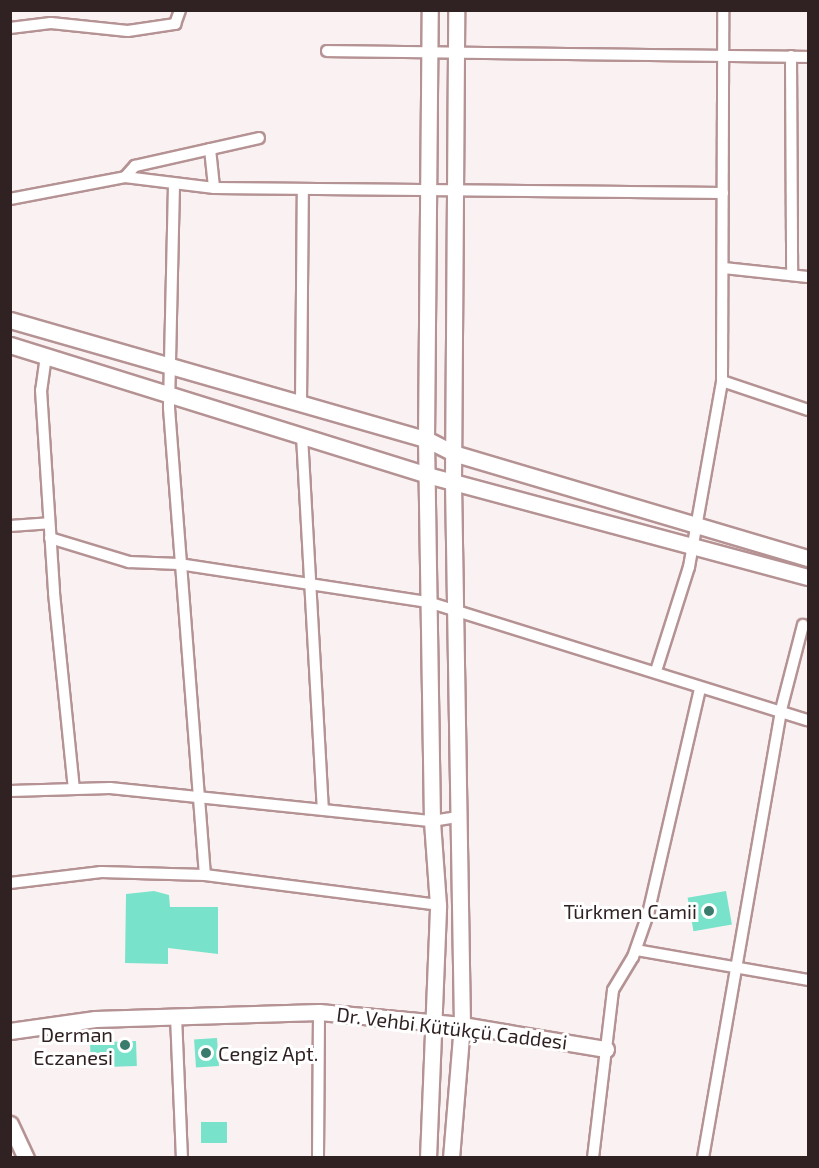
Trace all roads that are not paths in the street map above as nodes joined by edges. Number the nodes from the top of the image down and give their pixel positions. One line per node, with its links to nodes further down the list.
1 (55, 10): 6 (street)
2 (180, 10): 6 (street)
3 (430, 10): 10 (main road)
4 (456, 10): 11 (main road)
5 (723, 10): 9 (street)
6 (51, 23): 7 (street)
7 (10, 28)
8 (327, 51): 10 (street)
9 (723, 52): 11 (street); 12 (street); 22 (street)
10 (430, 56): 11 (street); 21 (main road)
11 (456, 56): 20 (main road)
12 (791, 56): 13 (street); 25 (street)
13 (808, 57)
14 (259, 138): 15 (street)
15 (210, 149): 16 (street); 18 (street)
16 (125, 177): 17 (street); 23 (street)
17 (174, 185): 18 (street); 30 (street)
18 (214, 188): 19 (street)
19 (303, 189): 21 (street); 33 (street)
20 (455, 190): 21 (street); 22 (street); 37 (main road)
21 (429, 192): 36 (main road)
22 (723, 193): 24 (street)
23 (10, 199)
24 (724, 268): 25 (street); 31 (street)
25 (792, 273): 26 (street)
26 (808, 277)
27 (10, 320): 30 (main road)
28 (10, 345): 29 (main road)
29 (46, 356): 32 (main road); 40 (street)
30 (172, 366): 32 (street); 33 (main road)
31 (722, 381): 34 (street); 41 (street)
32 (170, 395): 35 (main road); 46 (street)
33 (301, 403): 36 (main road)
34 (808, 410)
35 (302, 436): 38 (main road); 48 (street)
36 (426, 439): 37 (main road); 38 (main road)
37 (453, 453): 39 (main road); 41 (main road)
38 (427, 475): 39 (main road); 49 (main road)
39 (453, 480): 44 (main road); 50 (main road)
40 (49, 523): 42 (street); 43 (street)
41 (698, 525): 44 (street); 45 (main road)
42 (10, 526)
43 (50, 538): 46 (street); 56 (street)
44 (693, 546): 47 (main road); 52 (street)
45 (808, 558)
46 (179, 564): 48 (street); 58 (street)
47 (808, 578)
48 (309, 584): 49 (street); 59 (street)
49 (428, 602): 50 (street); 61 (main road)
50 (455, 614): 52 (street); 60 (main road)
51 (803, 625): 54 (street)
52 (656, 671): 53 (street)
53 (700, 688): 54 (street); 65 (street)
54 (781, 710): 55 (street); 66 (street)
55 (808, 720)
56 (74, 789): 57 (street); 58 (street)
57 (10, 791)
58 (198, 794): 59 (street); 62 (street)
59 (323, 809): 61 (street)
60 (457, 817): 61 (street); 71 (main road)
61 (432, 821): 64 (main road)
62 (205, 875): 63 (street); 64 (street)
63 (10, 883)
64 (438, 905): 70 (main road)
65 (636, 950): 66 (street); 73 (street)
66 (735, 967): 67 (street); 81 (street)
67 (808, 980)
68 (319, 1012): 69 (main road, Dr. Vehbi Kütükçü Caddesi); 70 (main road, Dr. Vehbi Kütükçü Caddesi); 77 (street)
69 (176, 1016): 72 (main road, Dr. Vehbi Kütükçü Caddesi); 76 (street)
70 (436, 1024): 71 (main road, Dr. Vehbi Kütükçü Caddesi); 78 (main road)
71 (462, 1025): 73 (main road, Dr. Vehbi Kütükçü Caddesi); 79 (main road)
72 (10, 1031)
73 (606, 1049): 80 (street)
74 (10, 1124): 75 (main road)
75 (26, 1158)
76 (182, 1158)
77 (318, 1158)
78 (428, 1158)
79 (451, 1158)
80 (593, 1158)
81 (703, 1158)

